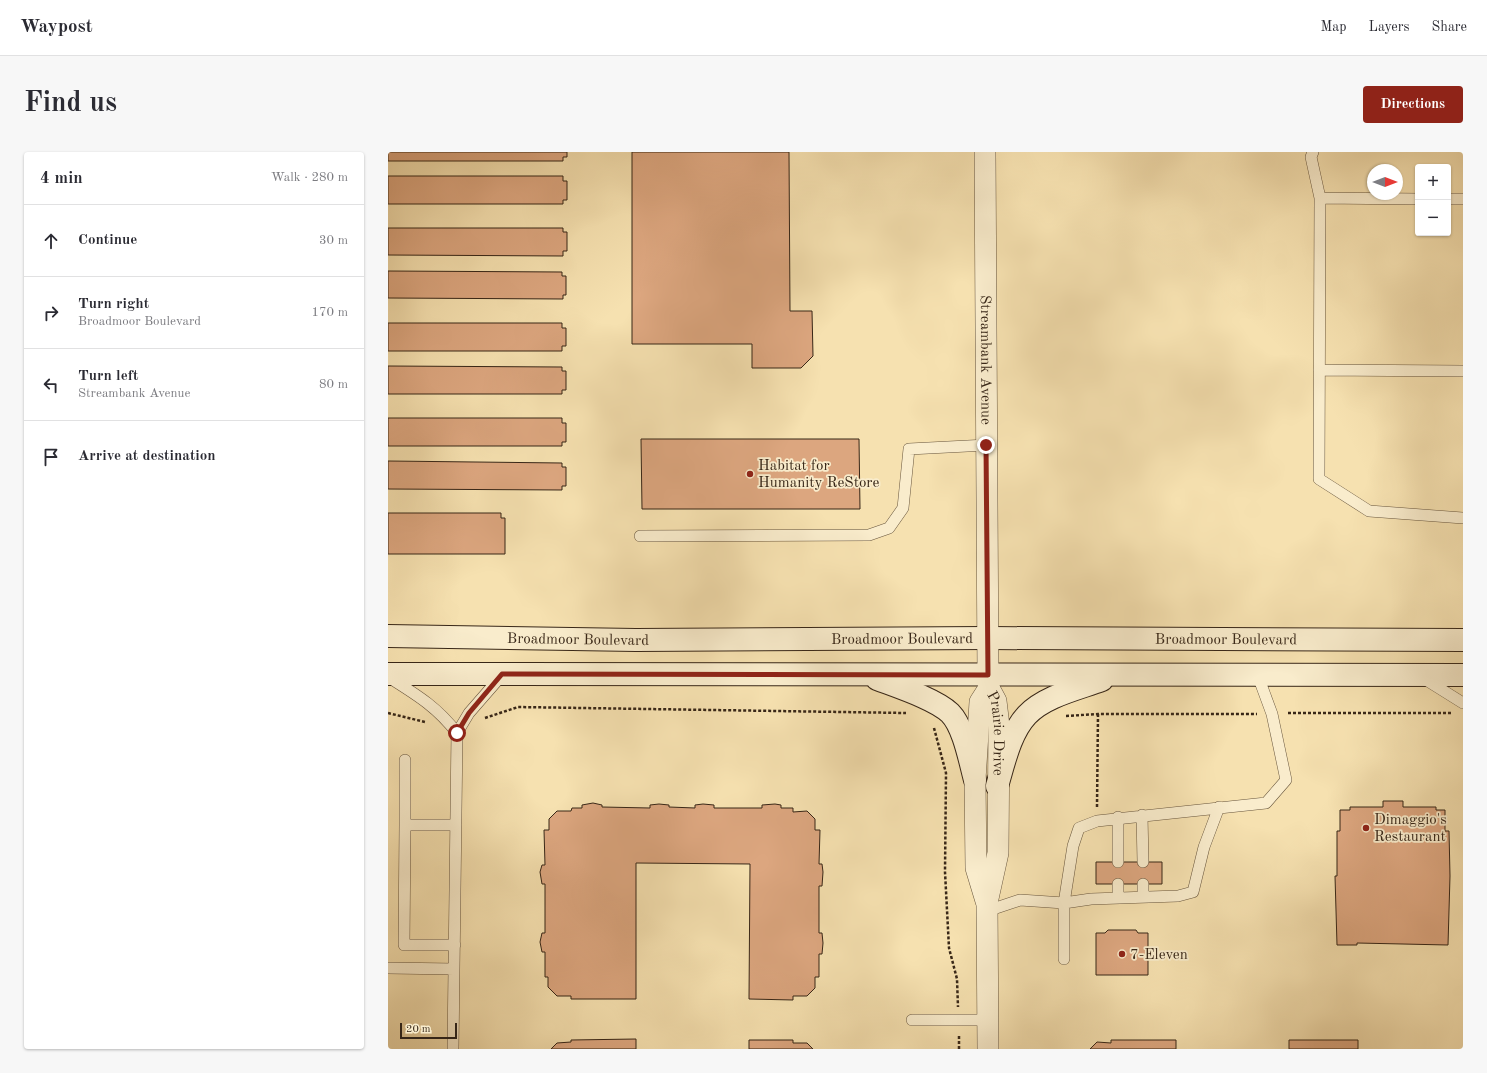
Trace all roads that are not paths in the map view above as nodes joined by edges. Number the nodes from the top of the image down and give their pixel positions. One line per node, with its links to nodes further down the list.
1 (985, 152): 9 (street, Streambank Avenue)
2 (1313, 152): 3 (lane)
3 (1320, 198): 4 (lane); 7 (lane)
4 (1415, 199)
5 (1451, 199): 6 (lane)
6 (1463, 199)
7 (1319, 370): 8 (lane); 10 (lane)
8 (1463, 371)
9 (986, 445): 11 (lane); 13 (street, Streambank Avenue)
10 (1463, 518)
11 (640, 536)
12 (388, 636): 13 (main road, Broadmoor Boulevard)
13 (988, 638): 14 (main road, Broadmoor Boulevard); 22 (street, Streambank Avenue)
14 (1463, 640)
15 (502, 674): 16 (main road); 20 (main road); 24 (lane)
16 (388, 675): 24 (lane)
17 (1115, 675): 21 (main road); 22 (main road); 27 (main road)
18 (1417, 675): 19 (main road); 21 (main road); 23 (lane)
19 (1463, 675)
20 (869, 676): 22 (main road); 26 (main road)
21 (1258, 676): 28 (lane)
22 (988, 681): 26 (street, Prairie Drive); 27 (street, Prairie Drive)
23 (1463, 703)
24 (457, 733): 32 (lane)
25 (405, 760): 31 (lane)
26 (975, 780): 40 (street, Prairie Drive)
27 (997, 786): 40 (street, Prairie Drive)
28 (1219, 807): 29 (lane); 37 (lane)
29 (1142, 815): 30 (lane); 34 (lane)
30 (1118, 817): 33 (lane); 39 (lane)
31 (405, 825): 32 (lane); 41 (lane)
32 (456, 825): 41 (lane)
33 (1118, 862)
34 (1143, 862)
35 (1118, 884): 38 (lane)
36 (1143, 884): 37 (lane)
37 (1143, 897): 38 (lane)
38 (1118, 898): 39 (lane)
39 (1064, 903): 40 (lane); 42 (lane)
40 (987, 907): 46 (street, Prairie Drive)
41 (454, 945): 44 (lane)
42 (1064, 959)
43 (388, 968): 44 (lane)
44 (454, 969): 47 (lane)
45 (912, 1020): 46 (lane)
46 (988, 1020): 48 (street, Prairie Drive)
47 (453, 1049)
48 (988, 1049)

